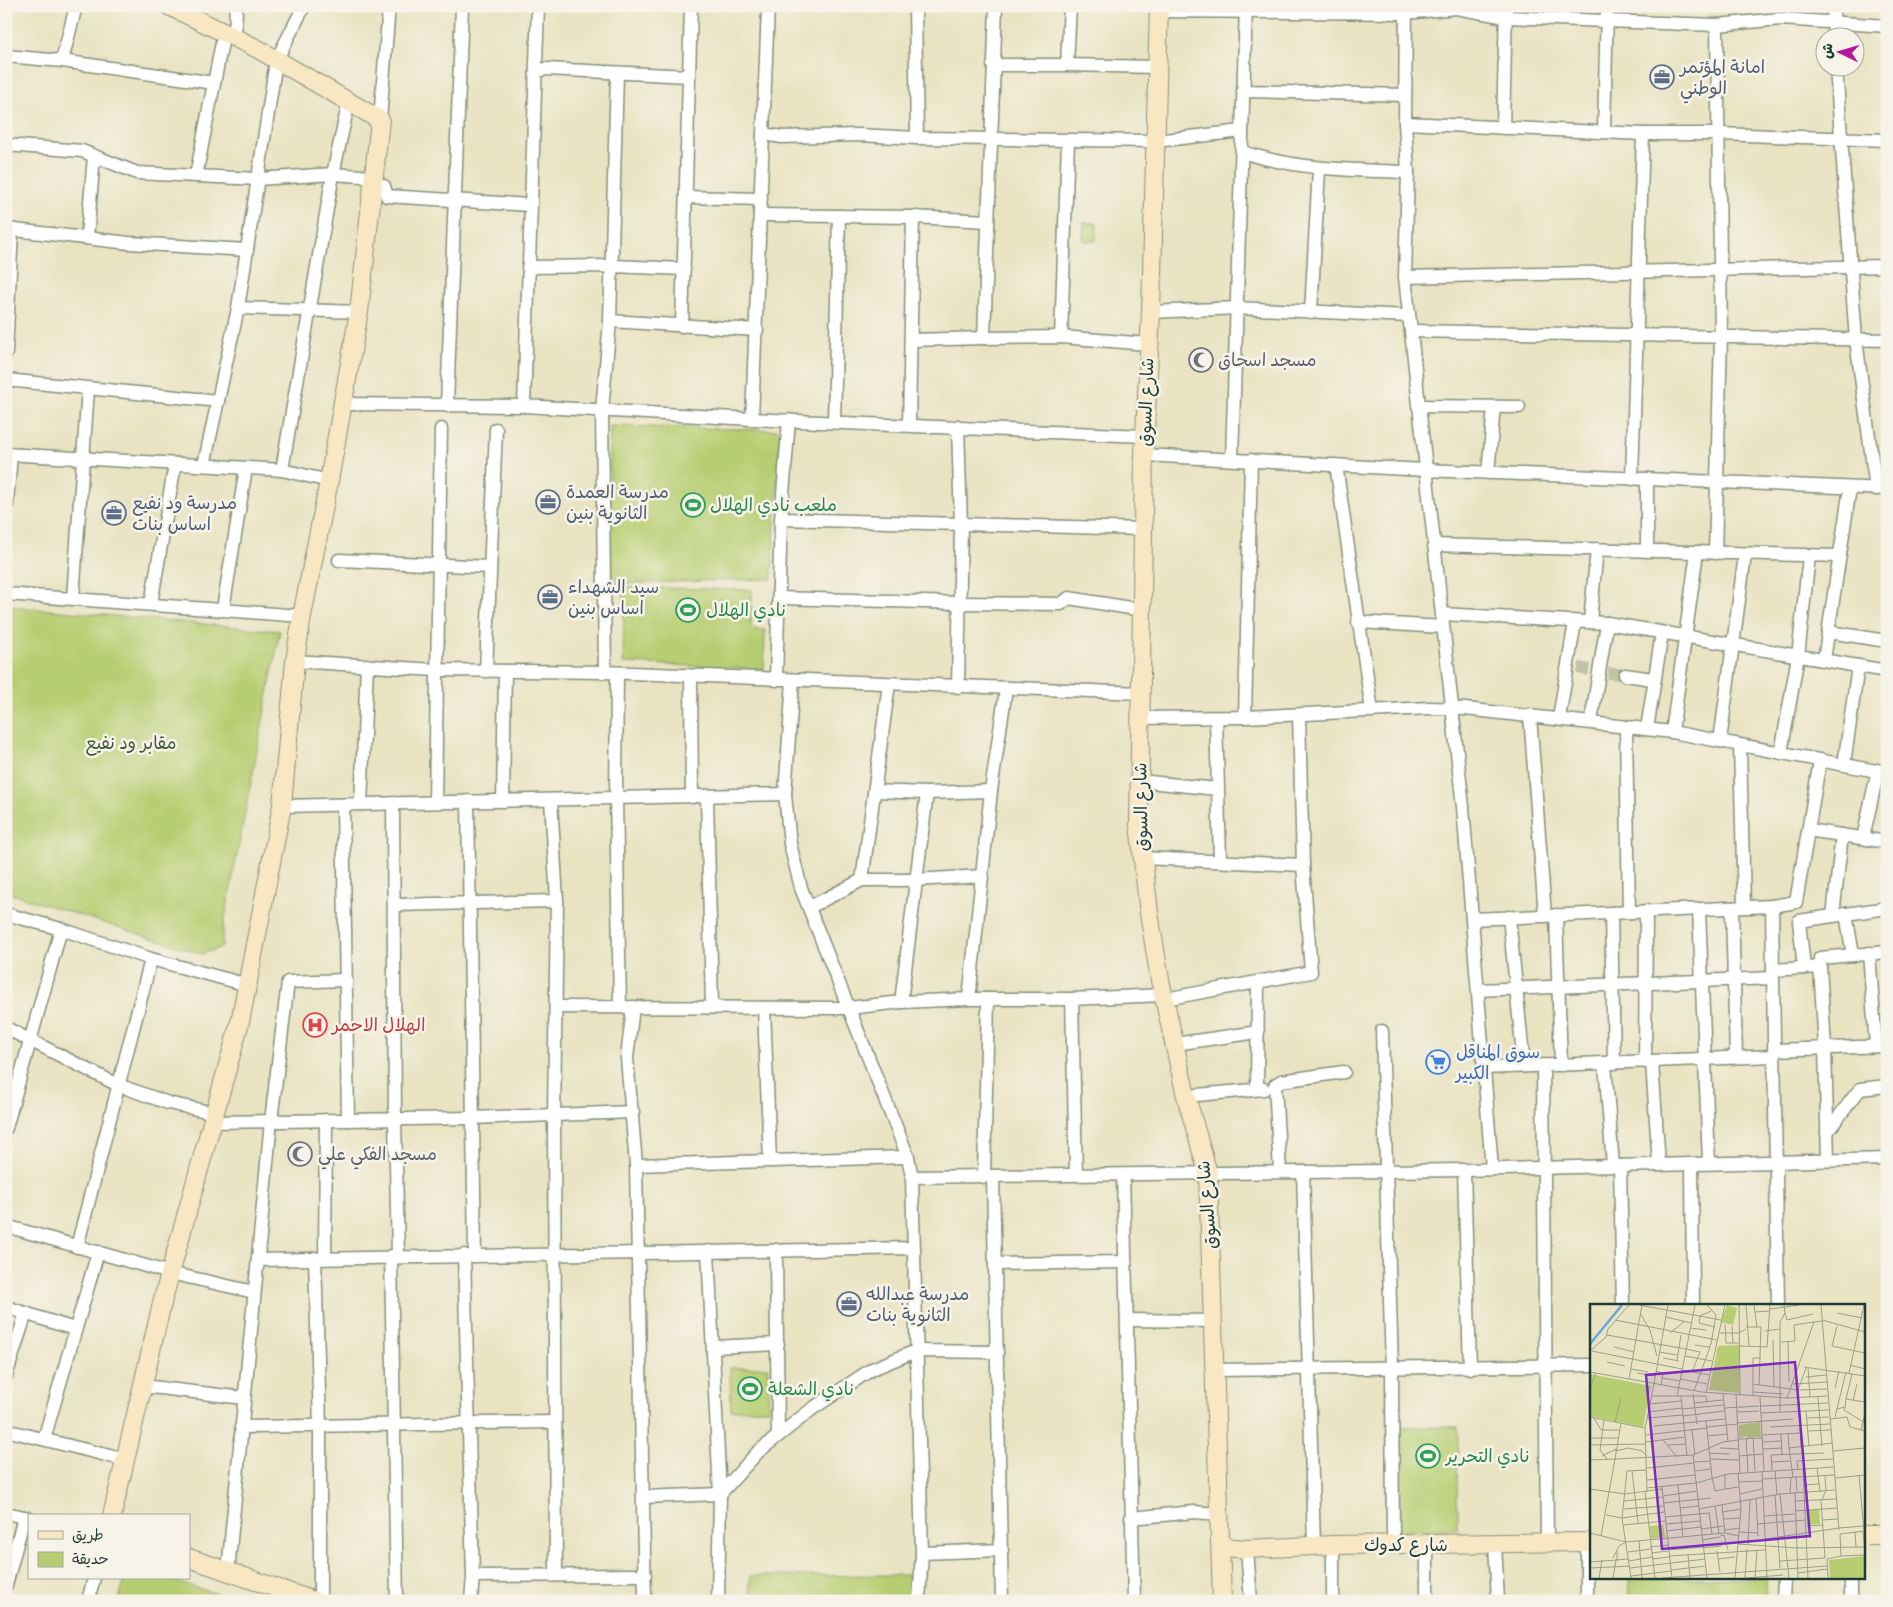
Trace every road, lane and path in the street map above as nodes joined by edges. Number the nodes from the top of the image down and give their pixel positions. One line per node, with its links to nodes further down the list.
1 (76, 6): 28 (street)
2 (169, 6): 26 (street)
3 (236, 6): 26 (street)
4 (304, 6): 29 (street)
5 (389, 6): 41 (street)
6 (462, 6): 66 (street)
7 (538, 6): 33 (street)
8 (691, 6): 35 (street)
9 (768, 6): 46 (street)
10 (915, 6): 49 (street)
11 (996, 6): 30 (street)
12 (1070, 6): 31 (street)
13 (1607, 6): 21 (street)
14 (1832, 6): 22 (street)
15 (1159, 9): 16 (street); 32 (street, شارع السوق)
16 (1246, 9): 17 (street); 38 (street)
17 (1334, 9): 18 (street)
18 (1406, 10): 19 (street); 39 (street)
19 (1506, 12): 21 (street); 43 (street)
20 (1781, 12): 22 (street); 23 (street)
21 (1606, 21): 23 (street); 45 (street)
22 (1834, 22): 24 (street); 25 (street)
23 (1717, 25): 48 (street)
24 (1887, 26)
25 (1834, 28)
26 (230, 35): 29 (street); 37 (street)
27 (6, 56): 28 (street)
28 (62, 61): 37 (street)
29 (276, 61): 40 (street); 62 (street)
30 (993, 65): 31 (street); 51 (street)
31 (1067, 66): 32 (street)
32 (1156, 67): 52 (street, شارع السوق)
33 (536, 71): 34 (street); 67 (street)
34 (617, 74): 35 (street); 75 (street)
35 (689, 76): 64 (street)
36 (1837, 78): 50 (street)
37 (214, 83): 61 (street)
38 (1243, 91): 39 (street); 44 (street)
39 (1405, 95): 42 (street)
40 (349, 101): 41 (street); 60 (street)
41 (380, 120): 63 (street)
42 (1405, 123): 43 (street); 59 (street)
43 (1503, 128): 45 (street)
44 (1242, 131): 52 (street); 56 (street)
45 (1604, 131): 47 (street)
46 (763, 134): 49 (street); 65 (street)
47 (1643, 134): 48 (street); 81 (street)
48 (1719, 134): 50 (street); 80 (street)
49 (917, 138): 51 (street)
50 (1840, 139): 53 (street); 78 (street)
51 (990, 140): 54 (street); 71 (street)
52 (1156, 140): 54 (street); 87 (street, شارع السوق)
53 (1887, 140)
54 (1068, 141): 95 (street)
55 (6, 145): 57 (street)
56 (1242, 152): 58 (street); 84 (street)
57 (94, 156): 61 (street); 73 (street)
58 (1320, 169): 59 (street); 88 (street)
59 (1408, 172): 82 (street)
60 (333, 174): 62 (street); 63 (street); 85 (street)
61 (196, 176): 62 (street)
62 (258, 180): 74 (street)
63 (374, 182): 66 (street); 86 (street)
64 (686, 197): 65 (street); 79 (street)
65 (761, 199): 68 (street)
66 (455, 202): 67 (street); 107 (street)
67 (530, 205): 77 (street)
68 (760, 215): 69 (street); 92 (street)
69 (839, 216): 70 (street); 115 (street)
70 (913, 217): 71 (street); 98 (street)
71 (988, 221): 97 (street)
72 (9, 229): 73 (street); 102 (street)
73 (87, 238): 74 (street)
74 (247, 250): 83 (street)
75 (612, 266): 77 (street); 79 (street); 90 (street)
76 (1887, 266): 78 (street)
77 (528, 267): 108 (street)
78 (1852, 268): 80 (street); 99 (street)
79 (684, 269): 91 (street)
80 (1719, 269): 81 (street); 96 (street)
81 (1640, 270): 82 (street); 94 (street)
82 (1405, 277): 89 (street)
83 (238, 308): 85 (street); 105 (street)
84 (1237, 308): 87 (street); 88 (street); 124 (street)
85 (309, 311): 86 (street); 130 (street)
86 (359, 312): 106 (street)
87 (1151, 312): 101 (street, شارع السوق)
88 (1311, 312): 89 (street)
89 (1408, 316): 93 (street)
90 (610, 322): 91 (street); 112 (street)
91 (682, 326): 92 (street)
92 (757, 330): 113 (street)
93 (1411, 331): 94 (street); 109 (street)
94 (1637, 335): 96 (street); 133 (street)
95 (1060, 337): 97 (street); 101 (street)
96 (1721, 337): 99 (street); 136 (street)
97 (984, 338): 98 (street)
98 (911, 340): 116 (street)
99 (1856, 340): 100 (street); 138 (street)
100 (1887, 340)
101 (1148, 344): 120 (street, شارع السوق)
102 (6, 353)
103 (6, 380): 104 (street)
104 (88, 390): 105 (street); 123 (street)
105 (218, 400): 128 (street)
106 (343, 404): 107 (street); 135 (street)
107 (447, 406): 108 (street)
108 (524, 406): 112 (street)
109 (1418, 406): 110 (street); 131 (street)
110 (1494, 407): 111 (street); 132 (street)
111 (1519, 407)
112 (602, 410): 113 (street); 182 (street)
113 (752, 419): 114 (street)
114 (789, 420): 115 (street); 140 (street)
115 (834, 422): 116 (street)
116 (909, 424): 117 (street)
117 (958, 426): 120 (street); 141 (street)
118 (441, 429): 152 (street)
119 (496, 429): 153 (street)
120 (1144, 436): 122 (street, شارع السوق)
121 (8, 454): 123 (street); 139 (street)
122 (1144, 455): 124 (street); 142 (street, شارع السوق)
123 (83, 459): 126 (street); 155 (street)
124 (1232, 460): 125 (street)
125 (1251, 460): 127 (street); 198 (street)
126 (175, 464): 128 (street); 157 (street)
127 (1336, 465): 131 (street); 163 (street)
128 (204, 466): 129 (street)
129 (246, 468): 130 (street); 159 (street)
130 (282, 470): 135 (street)
131 (1425, 470): 132 (street); 143 (street)
132 (1488, 472): 133 (street)
133 (1632, 478): 134 (street)
134 (1647, 479): 136 (street); 145 (street)
135 (329, 480): 161 (street)
136 (1717, 482): 137 (street); 147 (street)
137 (1850, 488): 138 (street); 150 (street)
138 (1881, 489)
139 (6, 514)
140 (781, 519): 141 (street); 156 (street)
141 (961, 525): 142 (street); 158 (street)
142 (1142, 528): 160 (street, شارع السوق)
143 (1434, 545): 144 (street); 162 (street)
144 (1597, 549): 145 (street); 165 (street)
145 (1647, 551): 146 (street)
146 (1697, 552): 147 (street); 169 (street)
147 (1715, 553): 148 (street)
148 (1745, 555): 149 (street); 171 (street)
149 (1809, 556): 150 (street); 172 (street)
150 (1840, 556): 167 (street)
151 (339, 560): 152 (street)
152 (438, 564): 153 (street); 177 (street)
153 (490, 567): 179 (street)
154 (6, 594): 155 (street)
155 (73, 598): 157 (street)
156 (779, 598): 158 (street); 186 (street)
157 (151, 604): 159 (street)
158 (960, 604): 160 (street); 189 (street)
159 (223, 608): 161 (street)
160 (1142, 610): 191 (street, شارع السوق)
161 (302, 616): 174 (street)
162 (1442, 620): 163 (street); 164 (street); 192 (street)
163 (1358, 622): 193 (street)
164 (1575, 622): 165 (street); 178 (street)
165 (1590, 622): 166 (street)
166 (1607, 623): 168 (street); 178 (street)
167 (1829, 632): 170 (street); 173 (street)
168 (1662, 633): 169 (street); 185 (street)
169 (1686, 637): 171 (street); 203 (street)
170 (1887, 641)
171 (1732, 645): 172 (street); 204 (street)
172 (1798, 656): 173 (street); 206 (street)
173 (1824, 660): 176 (street)
174 (295, 661): 175 (street); 226 (street)
175 (366, 665): 177 (street); 224 (street)
176 (1858, 666): 181 (street); 208 (street)
177 (435, 670): 179 (street); 222 (street)
178 (1588, 670): 199 (street); 200 (street)
179 (486, 671): 180 (street)
180 (505, 671): 182 (street); 221 (street)
181 (1887, 671)
182 (611, 672): 184 (street); 218 (street)
183 (1626, 675): 185 (street)
184 (691, 676): 186 (street); 216 (street)
185 (1654, 679): 202 (street)
186 (776, 680): 187 (street)
187 (793, 680): 188 (street); 215 (street)
188 (889, 684): 189 (street); 212 (street)
189 (958, 687): 190 (street)
190 (1006, 689): 191 (street); 213 (street)
191 (1141, 693): 196 (street, شارع السوق)
192 (1452, 708): 193 (street); 194 (street); 253 (street)
193 (1372, 711): 195 (street)
194 (1530, 714): 199 (street); 250 (street)
195 (1299, 715): 198 (street); 233 (street)
196 (1140, 718): 197 (street); 210 (street, شارع السوق)
197 (1216, 718): 198 (street); 211 (street)
198 (1245, 718)
199 (1559, 718): 200 (street)
200 (1591, 722): 201 (street)
201 (1626, 727): 202 (street); 246 (street)
202 (1647, 729): 203 (street)
203 (1672, 732): 204 (street)
204 (1720, 741): 205 (street)
205 (1740, 745): 206 (street); 242 (street)
206 (1781, 752): 207 (street)
207 (1820, 760): 208 (street); 227 (street)
208 (1844, 764): 209 (street)
209 (1882, 772): 229 (street)
210 (1140, 781): 211 (street); 231 (street, شارع السوق)
211 (1217, 789): 232 (street)
212 (874, 791): 214 (street); 235 (street)
213 (991, 791): 214 (street); 234 (street)
214 (927, 793): 236 (street)
215 (785, 794): 217 (street); 241 (street)
216 (692, 797): 217 (street); 218 (street)
217 (707, 797): 280 (street)
218 (616, 798): 219 (street); 277 (street)
219 (552, 800): 221 (street); 237 (street)
220 (468, 801): 221 (street); 222 (street); 238 (street)
221 (504, 801)
222 (435, 802): 223 (street)
223 (393, 803): 224 (street); 239 (street)
224 (361, 804): 225 (street)
225 (343, 805): 226 (street); 262 (street)
226 (282, 806): 267 (street)
227 (1808, 830): 228 (street); 240 (street)
228 (1842, 835): 229 (street); 251 (street)
229 (1863, 838): 230 (street)
230 (1887, 842)
231 (1142, 858): 232 (street); 272 (street, شارع السوق)
232 (1220, 860): 233 (street)
233 (1304, 865): 265 (street)
234 (982, 876): 236 (street); 273 (street)
235 (862, 880): 236 (street); 241 (street)
236 (915, 880): 276 (street)
237 (557, 901): 238 (street); 279 (street)
238 (470, 902): 239 (street); 309 (street)
239 (395, 905): 310 (street)
240 (1772, 906): 242 (street); 261 (street)
241 (810, 907): 282 (street)
242 (1738, 908): 244 (street); 263 (street)
243 (1887, 908): 249 (street)
244 (1698, 909): 245 (street); 264 (street)
245 (1646, 911): 246 (street); 266 (street)
246 (1629, 912): 247 (street)
247 (1611, 913): 250 (street); 268 (street)
248 (6, 914): 254 (street)
249 (1846, 914): 251 (street); 257 (street)
250 (1550, 916): 252 (street); 269 (street)
251 (1833, 916): 260 (street)
252 (1509, 917): 253 (street); 270 (street)
253 (1472, 919): 271 (street)
254 (62, 929): 258 (street); 286 (street)
255 (1887, 952): 256 (street)
256 (1869, 953): 257 (street); 288 (street)
257 (1853, 955): 259 (street)
258 (151, 959): 267 (street); 300 (street)
259 (1820, 967): 260 (street); 289 (street)
260 (1804, 968): 261 (street)
261 (1773, 974): 263 (street); 290 (street)
262 (346, 980): 312 (street); 313 (street)
263 (1734, 980): 264 (street); 292 (street)
264 (1701, 981): 266 (street); 291 (street)
265 (1258, 984): 272 (street); 285 (street)
266 (1646, 984): 268 (street); 293 (street)
267 (248, 985): 308 (street)
268 (1612, 985): 269 (street); 294 (street)
269 (1558, 987): 270 (street); 296 (street)
270 (1518, 989): 271 (street); 297 (street)
271 (1478, 990): 298 (street)
272 (1165, 997): 275 (street); 287 (street, شارع السوق)
273 (969, 999): 274 (street); 276 (street)
274 (988, 999): 275 (street); 336 (street)
275 (1072, 999): 334 (street)
276 (900, 1002): 282 (street)
277 (620, 1006): 278 (street); 279 (street)
278 (633, 1006): 280 (street); 306 (street)
279 (556, 1007): 307 (street)
280 (712, 1007): 281 (street)
281 (764, 1008): 282 (street); 319 (street)
282 (848, 1008): 316 (street)
283 (6, 1028): 286 (street)
284 (1382, 1031): 329 (street)
285 (1258, 1032): 287 (street); 303 (street)
286 (30, 1041): 300 (street); 305 (street)
287 (1175, 1044): 304 (street, شارع السوق)
288 (1881, 1046): 289 (street)
289 (1825, 1047): 290 (street); 315 (street)
290 (1774, 1053): 292 (street); 320 (street)
291 (1703, 1058): 292 (street); 293 (street); 321 (street)
292 (1736, 1058)
293 (1648, 1062): 294 (street); 324 (street)
294 (1609, 1063): 296 (street); 325 (street)
295 (1543, 1065): 296 (street); 297 (street); 326 (street)
296 (1561, 1065)
297 (1524, 1066): 298 (street)
298 (1484, 1068): 327 (street)
299 (1344, 1072): 302 (street)
300 (118, 1085): 308 (street); 338 (street)
301 (1887, 1086): 315 (street)
302 (1274, 1088): 303 (street); 330 (street)
303 (1257, 1089): 304 (street)
304 (1186, 1096): 332 (street, شارع السوق)
305 (8, 1111): 314 (street)
306 (632, 1112): 307 (street); 322 (street)
307 (554, 1116): 309 (street); 344 (street)
308 (214, 1118): 313 (street); 351 (street)
309 (472, 1118): 310 (street); 345 (street)
310 (394, 1119): 312 (street); 346 (street)
311 (326, 1120): 312 (street); 313 (street); 347 (street)
312 (348, 1120)
313 (271, 1121): 348 (street)
314 (6, 1128)
315 (1827, 1132): 318 (street)
316 (908, 1157): 319 (street); 335 (street)
317 (1887, 1159): 318 (street)
318 (1828, 1160): 320 (street)
319 (770, 1162): 322 (street)
320 (1776, 1162): 321 (street); 355 (street)
321 (1709, 1163): 323 (street)
322 (636, 1164): 343 (street)
323 (1692, 1164): 324 (street); 354 (street)
324 (1658, 1165): 325 (street)
325 (1616, 1166): 326 (street); 353 (street)
326 (1543, 1167): 327 (street); 365 (street)
327 (1492, 1169): 328 (street)
328 (1464, 1170): 329 (street); 368 (street)
329 (1385, 1171): 331 (street); 367 (street)
330 (1280, 1172): 331 (street); 332 (street)
331 (1303, 1172): 369 (street)
332 (1208, 1173): 333 (street); 359 (street, شارع السوق)
333 (1123, 1175): 334 (street); 349 (street)
334 (1076, 1176): 336 (street)
335 (912, 1177): 336 (street); 339 (street)
336 (989, 1177): 350 (street)
337 (6, 1226): 338 (street)
338 (77, 1247): 342 (street)
339 (914, 1248): 340 (street); 363 (street)
340 (776, 1250): 341 (street); 361 (street)
341 (708, 1251): 343 (street); 362 (street)
342 (98, 1252): 351 (street); 360 (street)
343 (639, 1252): 344 (street); 384 (street)
344 (554, 1253): 345 (street); 374 (street)
345 (470, 1255): 346 (street); 375 (street)
346 (394, 1256): 347 (street); 376 (street)
347 (320, 1258): 348 (street); 377 (street)
348 (258, 1260): 352 (street)
349 (1125, 1262): 350 (street); 358 (street)
350 (995, 1264): 364 (street)
351 (170, 1273): 352 (street); 372 (street)
352 (254, 1292): 373 (street)
353 (1623, 1304)
354 (1694, 1304)
355 (1778, 1304)
356 (6, 1307): 357 (street)
357 (26, 1313): 360 (street); 371 (street)
358 (1127, 1320): 359 (street); 389 (street)
359 (1211, 1321): 370 (street, شارع السوق)
360 (74, 1329): 381 (street)
361 (778, 1344): 362 (street); 380 (street)
362 (713, 1348): 383 (street)
363 (916, 1351): 364 (street); 380 (street); 402 (street)
364 (997, 1352): 401 (street)
365 (1544, 1365): 366 (street); 368 (street); 393 (street)
366 (1590, 1365)
367 (1392, 1368): 368 (street); 369 (street); 397 (street)
368 (1470, 1368)
369 (1308, 1369): 370 (street); 395 (street)
370 (1213, 1370): 387 (street, شارع السوق)
371 (6, 1376)
372 (143, 1386): 373 (street); 382 (street)
373 (244, 1398): 378 (street)
374 (555, 1422): 375 (street); 405 (street)
375 (468, 1423): 376 (street); 407 (street)
376 (394, 1424): 377 (street); 415 (street)
377 (320, 1426): 378 (street); 414 (street)
378 (241, 1427): 404 (street)
379 (6, 1430): 381 (street)
380 (778, 1436): 383 (street)
381 (44, 1439): 382 (street)
382 (126, 1460): 386 (street)
383 (720, 1494): 384 (street); 418 (street)
384 (643, 1497): 406 (street)
385 (6, 1513): 388 (street)
386 (112, 1514)
387 (1217, 1514): 389 (street); 399 (street, شارع السوق)
388 (26, 1518): 411 (street)
389 (1132, 1518): 421 (street)
390 (1866, 1535): 391 (street)
391 (1887, 1535)
392 (1589, 1542): 393 (street, شارع كدوك); 427 (street)
393 (1547, 1543): 394 (street, شارع كدوك)
394 (1495, 1544): 398 (street, شارع كدوك); 426 (street)
395 (1314, 1545): 396 (street, شارع كدوك); 400 (street, شارع كدوك)
396 (1332, 1545): 397 (street, شارع كدوك); 424 (street)
397 (1393, 1545): 398 (street, شارع كدوك)
398 (1427, 1546): 425 (street)
399 (1221, 1547): 400 (street, شارع كدوك); 422 (street, شارع السوق)
400 (1247, 1549): 423 (street)
401 (1002, 1550): 402 (street); 420 (street)
402 (922, 1553): 419 (street)
403 (190, 1558): 404 (street)
404 (228, 1571): 413 (street)
405 (556, 1574): 406 (street); 407 (street)
406 (644, 1575): 417 (street)
407 (473, 1576): 416 (street)
408 (93, 1580): 412 (street)
409 (1784, 1580): 428 (street)
410 (1851, 1580): 429 (street)
411 (6, 1585)
412 (88, 1601)
413 (314, 1601)
414 (320, 1601)
415 (397, 1601)
416 (471, 1601)
417 (645, 1601)
418 (718, 1601)
419 (919, 1601)
420 (1002, 1601)
421 (1134, 1601)
422 (1222, 1601)
423 (1251, 1601)
424 (1333, 1601)
425 (1427, 1601)
426 (1498, 1601)
427 (1587, 1601)
428 (1783, 1601)
429 (1851, 1601)

